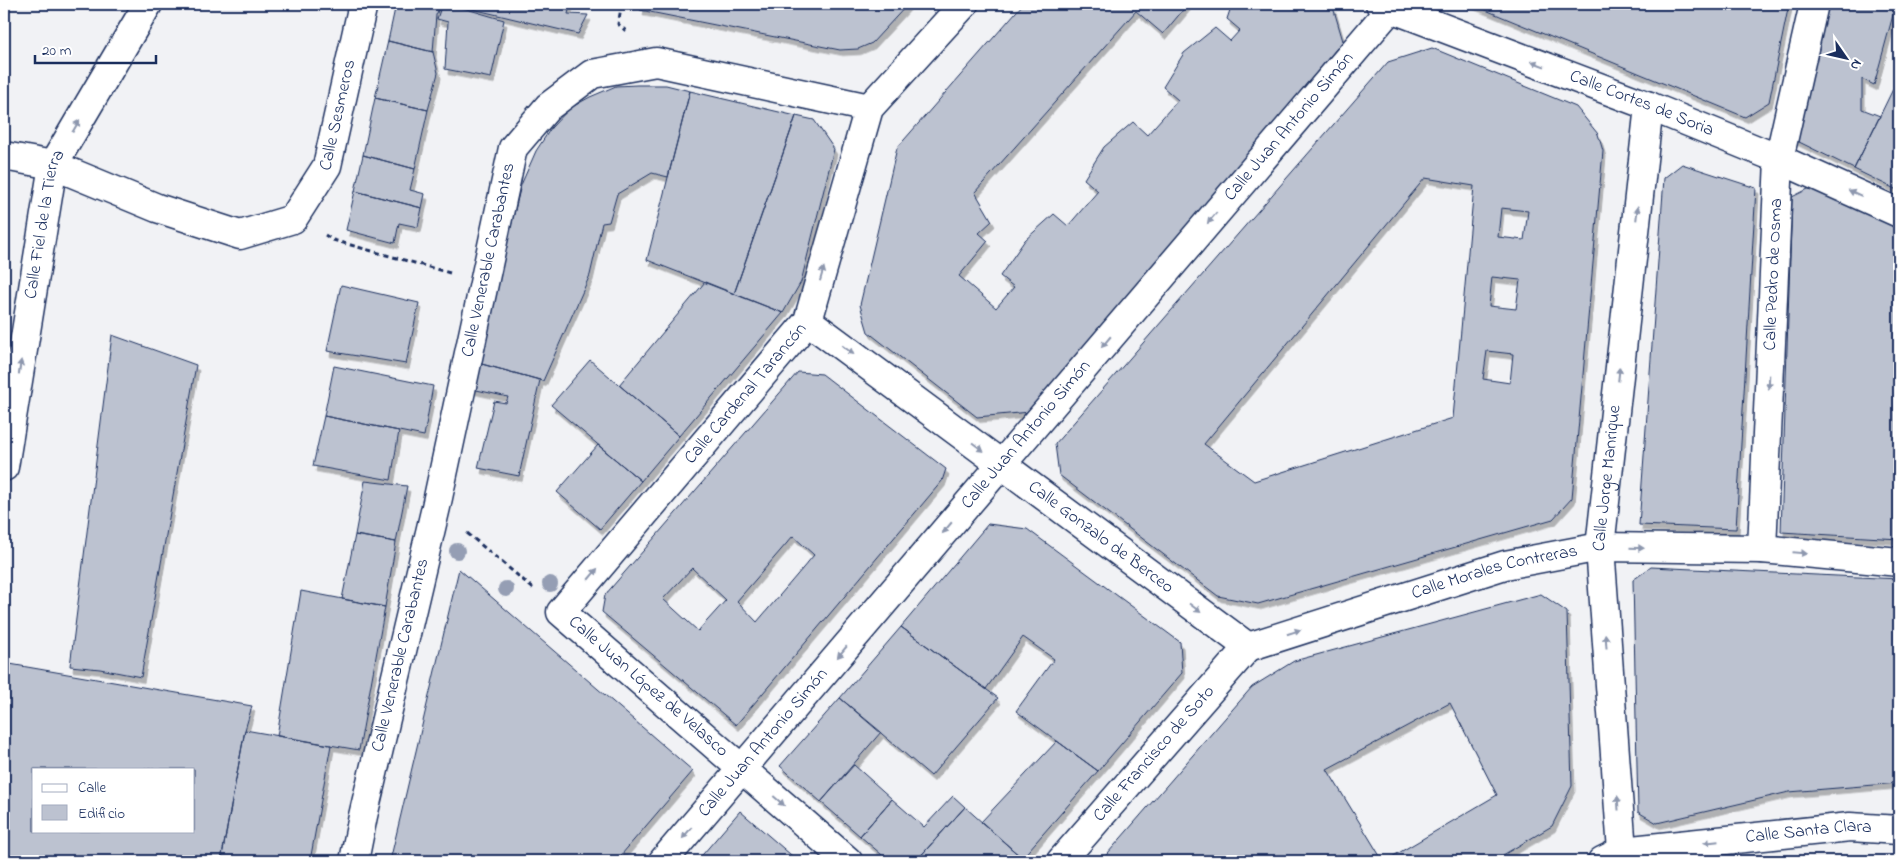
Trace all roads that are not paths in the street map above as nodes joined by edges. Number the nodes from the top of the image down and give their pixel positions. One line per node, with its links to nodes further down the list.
1 (148, 4): 10 (street, Calle Fiel de la Tierra, one-way to 1)
2 (363, 4): 10 (street, Calle Sesmeros)
3 (964, 4): 7 (street)
4 (1814, 4): 9 (street, Calle Pedro de Osma)
5 (1386, 6): 6 (street, Calle Cortes de Soria, one-way to 5); 13 (street, Calle Juan Antonio Simón, one-way to 13)
6 (1649, 106): 9 (street, Calle Cortes de Soria); 15 (street, Calle Jorge Manrique, one-way to 6)
7 (869, 108): 12 (street, Calle Cardenal Tarancón, one-way to 7); 23 (street, Calle Venerable Carabantes)
8 (4, 156): 10 (street)
9 (1779, 158): 11 (street, Calle Cortes de Soria, one-way to 9); 16 (street, Calle Pedro de Osma, one-way to 16)
10 (53, 165): 14 (street, Calle Fiel de la Tierra, one-way to 10)
11 (1899, 213)
12 (808, 321): 13 (street, Calle Gonzalo de Berceo, one-way to 13); 18 (street, Calle Cardenal Tarancón, one-way to 12)
13 (1002, 464): 19 (street, Calle Gonzalo de Berceo, one-way to 19); 20 (street, Calle Juan Antonio Simón, one-way to 20)
14 (4, 467)
15 (1600, 547): 16 (street, Calle Morales Contreras, one-way to 16); 19 (street, Calle Morales Contreras, one-way to 15); 22 (street, Calle Jorge Manrique, one-way to 15)
16 (1762, 549): 17 (street, Calle Morales Contreras, one-way to 17)
17 (1899, 562)
18 (561, 612): 20 (street, Calle Juan López de Velasco)
19 (1248, 647): 26 (street, Calle Francisco de Soto)
20 (742, 769): 24 (street, Calle Juan Antonio Simón, one-way to 24); 25 (street, Calle Juan López de Velasco, one-way to 25)
21 (1899, 830): 22 (street, Calle Santa Clara, one-way to 22)
22 (1612, 856)
23 (354, 861)
24 (663, 861)
25 (848, 861)
26 (1061, 861)

